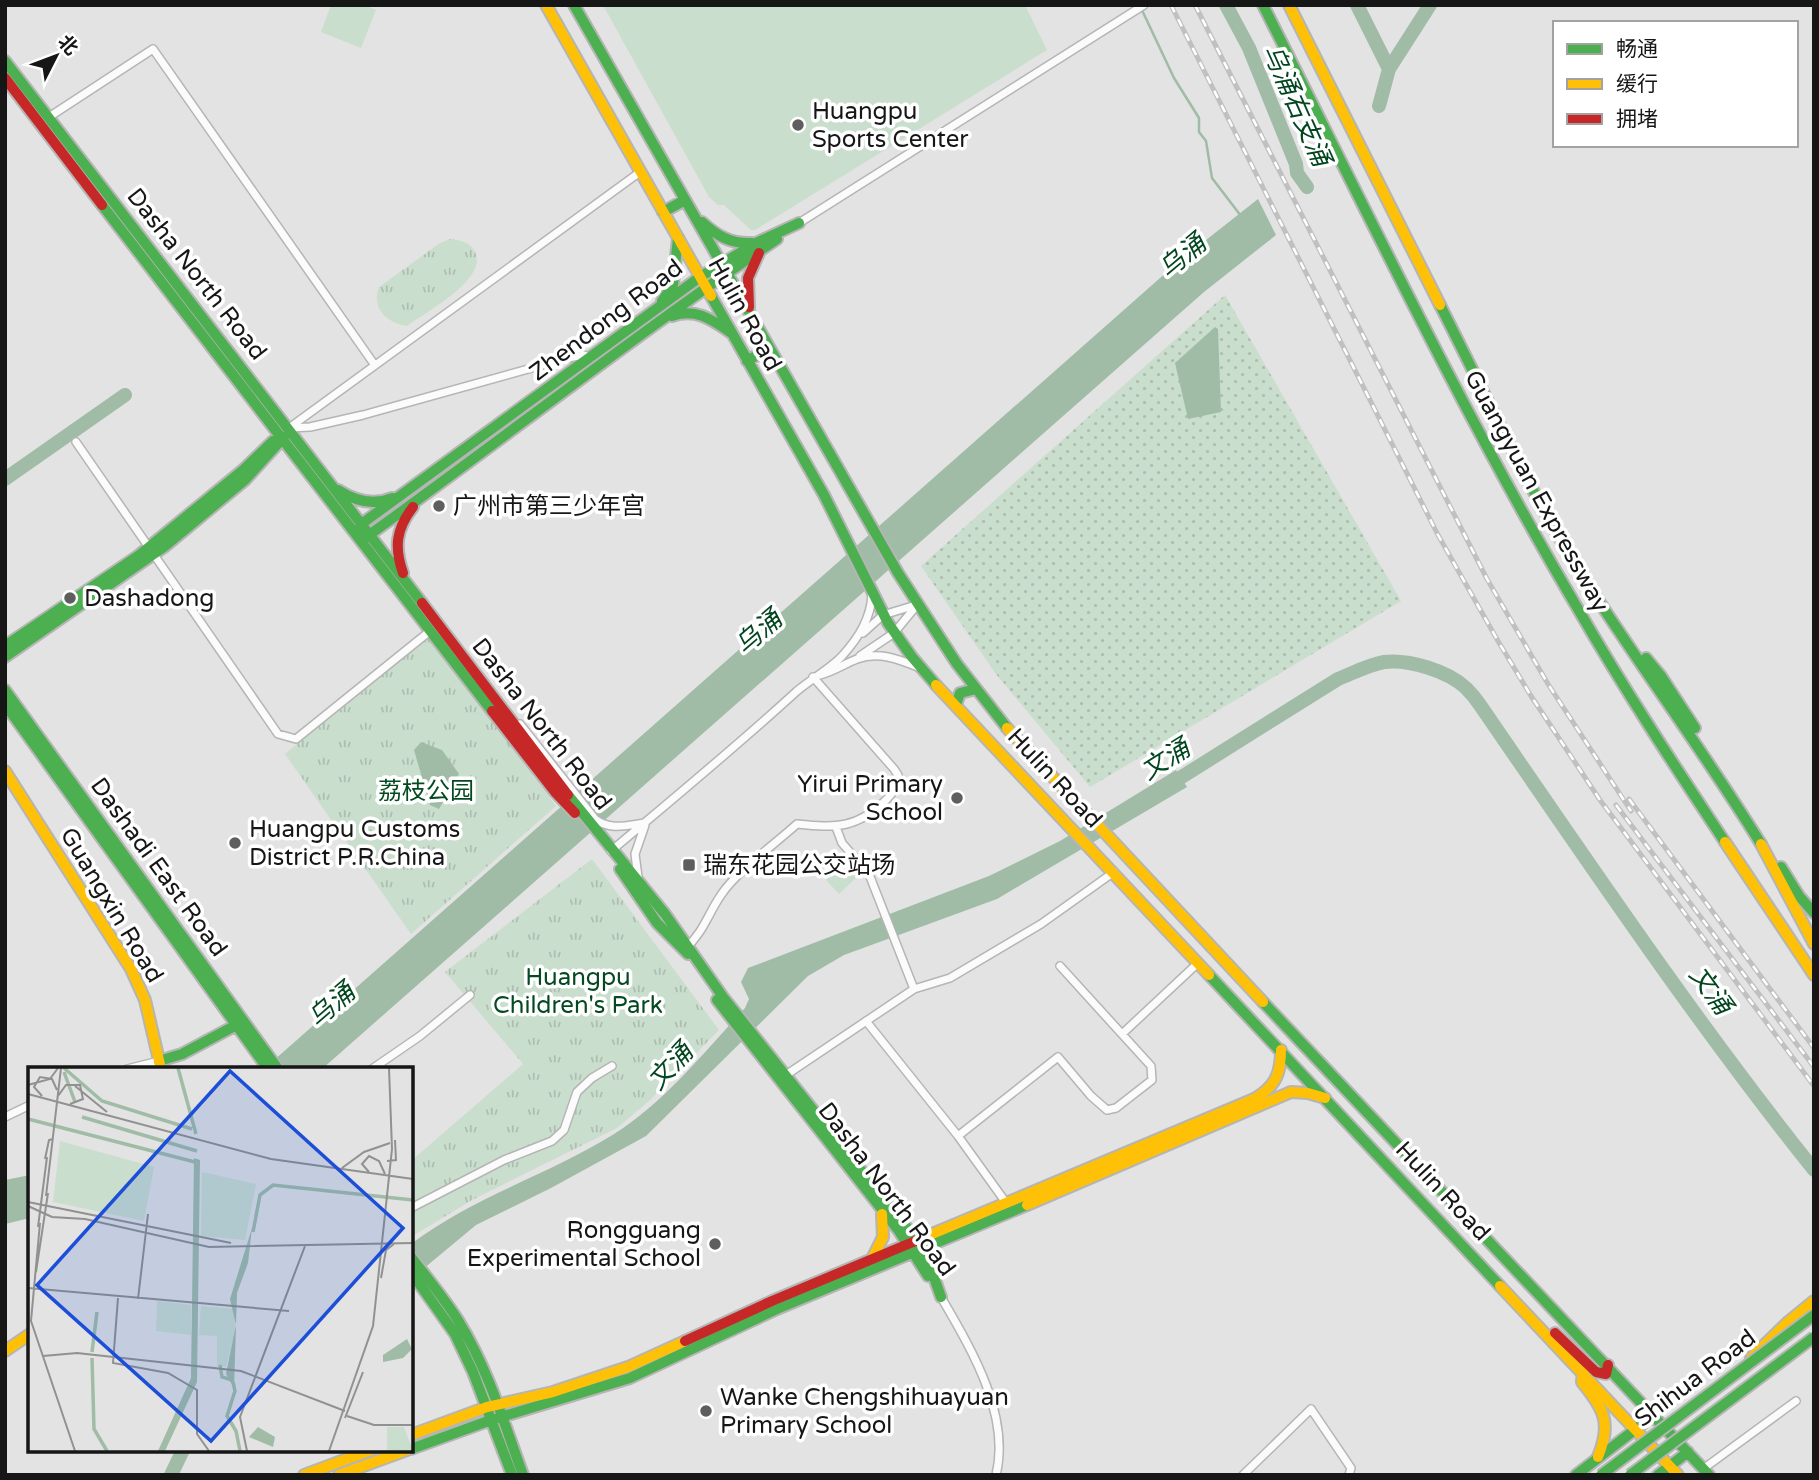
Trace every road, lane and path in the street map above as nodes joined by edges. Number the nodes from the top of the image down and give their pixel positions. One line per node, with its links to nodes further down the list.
1 (546, 5): 9 (main road, Hulin Road)
2 (574, 5): 10 (main road, Hulin Road)
3 (1144, 5): 13 (street)
4 (1263, 5): 63 (main road, Guangyuan Expressway)
5 (1289, 5): 37 (main road, Guangyuan Expressway)
6 (5, 61): 8 (main road, Dasha North Road)
7 (5, 78): 26 (main road, Dasha North Road)
8 (49, 117): 24 (street); 25 (main road, Dasha North Road)
9 (640, 172): 11 (main road, Hulin Road); 24 (street)
10 (685, 200): 11 (main road); 12 (main road, Hulin Road)
11 (663, 212): 14 (main road, Hulin Road)
12 (692, 212): 15 (main road); 16 (main road, Hulin Road)
13 (799, 223): 15 (main road, Zhendong Road)
14 (678, 238): 17 (main road, Hulin Road); 18 (main road)
15 (760, 245): 16 (main road, Zhendong Road); 19 (main road)
16 (724, 268): 17 (main road, Zhendong Road); 19 (main road, Hulin Road)
17 (703, 282): 18 (main road, Zhendong Road); 20 (main road, Hulin Road)
18 (656, 316): 20 (main road); 22 (main road, Zhendong Road); 30 (main road, Zhendong Road)
19 (751, 316): 21 (main road, Hulin Road)
20 (731, 333): 23 (main road, Hulin Road)
21 (769, 348): 23 (main road); 36 (main road, Hulin Road)
22 (591, 358): 25 (street); 29 (main road, Zhendong Road)
23 (747, 361): 35 (main road, Hulin Road)
24 (374, 364): 25 (street)
25 (289, 428): 26 (main road); 28 (main road, Dasha North Road)
26 (280, 439): 32 (main road, Dasha North Road); 33 (main road)
27 (76, 442): 33 (street)
28 (335, 488): 29 (main road); 31 (main road, Dasha North Road)
29 (411, 488): 30 (main road); 31 (main road, Zhendong Road)
30 (423, 495): 32 (main road, Zhendong Road); 34 (main road)
31 (360, 524): 32 (main road)
32 (364, 538): 34 (main road, Dasha North Road); 39 (main road, Dasha North Road)
33 (150, 552): 39 (street); 42 (main road); 43 (main road)
34 (406, 582): 54 (main road, Dasha North Road)
35 (872, 593): 38 (main road, Hulin Road); 41 (street)
36 (917, 605): 38 (street); 40 (street); 47 (main road, Hulin Road)
37 (1605, 608): 58 (main road); 59 (main road, Guangyuan Expressway)
38 (883, 615): 40 (main road, Hulin Road); 41 (street)
39 (430, 631): 54 (main road, Dasha North Road)
40 (894, 633): 44 (street); 45 (main road, Hulin Road)
41 (853, 642): 46 (street)
42 (5, 646)
43 (5, 657)
44 (854, 660): 45 (street); 46 (street)
45 (924, 670): 50 (main road, Hulin Road)
46 (813, 677): 52 (street); 53 (street)
47 (976, 689): 50 (main road); 95 (main road, Hulin Road)
48 (5, 690): 67 (main road, Dashadi East Road)
49 (5, 704): 67 (main road, Dashadi East Road)
50 (956, 705): 56 (main road, Hulin Road)
51 (5, 771): 71 (main road, Guangxin Road)
52 (646, 823): 54 (street); 55 (street); 57 (street)
53 (836, 827): 60 (street); 64 (street)
54 (600, 833): 55 (main road, Dasha North Road)
55 (611, 851): 57 (main road, Dasha North Road); 60 (main road, Dasha North Road)
56 (1114, 872): 61 (main road, Hulin Road); 64 (street)
57 (641, 884): 60 (main road, Dasha North Road)
58 (1814, 914)
59 (1814, 944)
60 (687, 947): 70 (main road, Dasha North Road); 70 (main road, Dasha North Road)
61 (1198, 963): 68 (street); 69 (main road, Hulin Road)
62 (1060, 966): 68 (street)
63 (1814, 975)
64 (914, 989): 66 (street)
65 (470, 995): 74 (street)
66 (866, 1021): 75 (street); 79 (street)
67 (240, 1023): 71 (main road); 73 (main road, Dashadi East Road)
68 (1122, 1034): 79 (street)
69 (1281, 1050): 76 (main road, Hulin Road); 82 (main road)
70 (764, 1055): 75 (main road, Dasha North Road); 81 (main road, Dasha North Road)
71 (160, 1065)
72 (612, 1066): 80 (street)
73 (274, 1067)
74 (375, 1067)
75 (786, 1075): 83 (main road, Dasha North Road)
76 (1328, 1099): 82 (main road); 91 (main road, Hulin Road)
77 (28, 1106): 78 (street)
78 (5, 1117)
79 (958, 1136): 82 (street)
80 (413, 1207)
81 (880, 1208): 83 (main road, Dasha North Road); 84 (main road)
82 (1009, 1208): 83 (main road)
83 (916, 1247): 84 (main road); 88 (main road, Dasha North Road); 101 (main road)
84 (871, 1260): 99 (main road)
85 (413, 1261): 87 (main road)
86 (413, 1274): 87 (main road)
87 (424, 1282): 99 (main road)
88 (941, 1297): 115 (street)
89 (1814, 1301): 97 (main road, bridge)
90 (1814, 1315): 97 (main road, Shihua Road, bridge)
91 (1538, 1324): 95 (main road); 96 (main road, Hulin Road)
92 (28, 1335): 94 (main road)
93 (1814, 1337): 120 (main road, Shihua Road, bridge)
94 (5, 1351)
95 (1608, 1365): 100 (main road, Hulin Road)
96 (1583, 1372): 102 (main road, Hulin Road); 108 (main road)
97 (1736, 1372): 119 (main road, Shihua Road, bridge)
98 (1796, 1401): 110 (street)
99 (492, 1406): 101 (main road); 103 (main road)
100 (1654, 1415): 102 (main road); 107 (main road, Hulin Road)
101 (497, 1419): 104 (main road); 113 (main road); 114 (main road)
102 (1636, 1429): 108 (main road); 109 (main road, Hulin Road)
103 (413, 1434)
104 (413, 1449)
105 (366, 1452): 111 (main road)
106 (403, 1452): 112 (main road)
107 (1688, 1452): 109 (main road); 110 (main road, Hulin Road)
108 (1596, 1459): 118 (main road)
109 (1670, 1466): 121 (main road); 122 (main road, Hulin Road)
110 (1706, 1472)
111 (304, 1475)
112 (339, 1475)
113 (512, 1475)
114 (523, 1475)
115 (996, 1475)
116 (1243, 1475): 117 (street)
117 (1349, 1475)
118 (1576, 1475)
119 (1601, 1475)
120 (1630, 1475)
121 (1658, 1475)
122 (1678, 1475)

